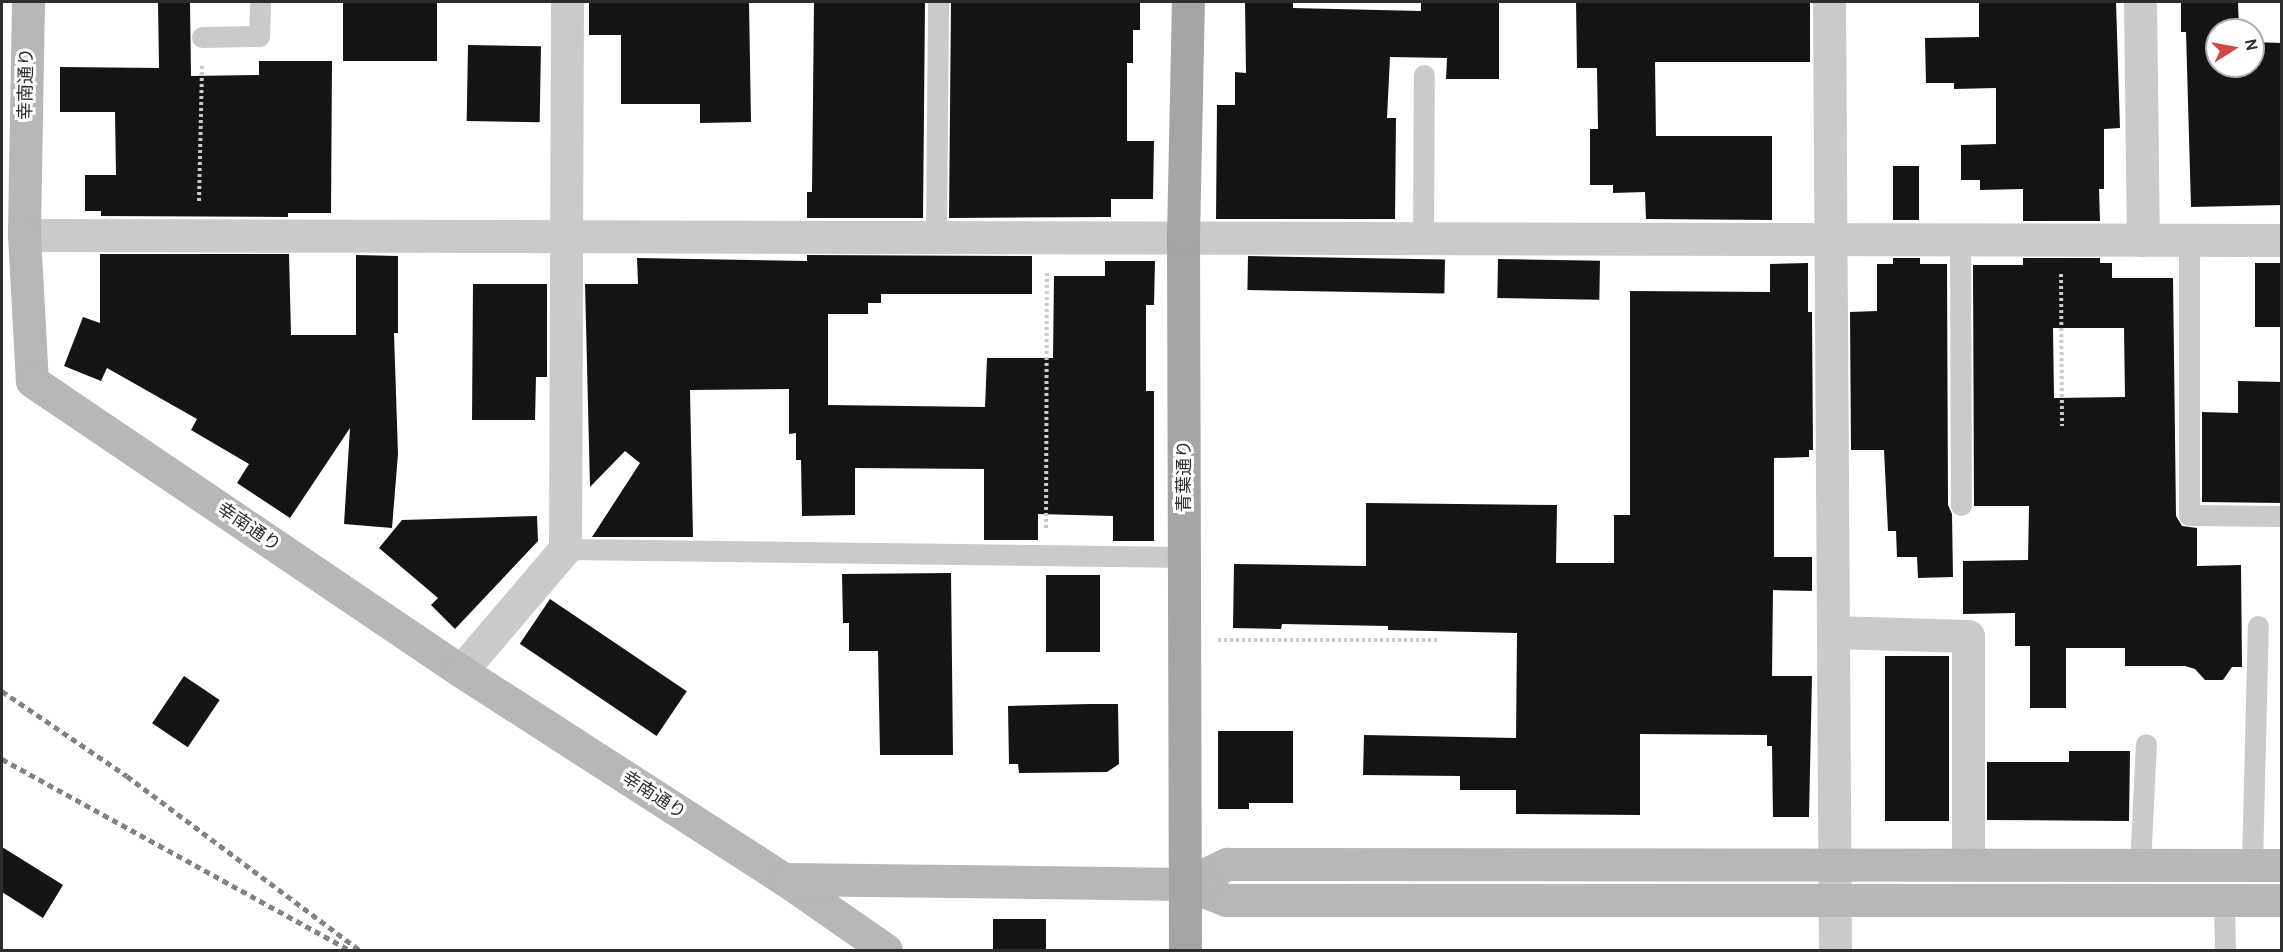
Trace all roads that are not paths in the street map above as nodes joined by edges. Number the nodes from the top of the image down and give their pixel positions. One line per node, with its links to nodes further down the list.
1 (28, 2): 10 (street, 幸南通り)
2 (260, 2): 8 (lane)
3 (567, 2): 11 (street)
4 (938, 2): 12 (lane)
5 (1188, 2): 13 (main road, 青葉通り)
6 (1829, 2): 19 (street)
7 (2140, 2): 15 (street)
8 (202, 37)
9 (1424, 75): 14 (lane)
10 (13, 234): 11 (street); 26 (street, 幸南通り)
11 (566, 234): 12 (street); 22 (street)
12 (936, 236): 13 (street)
13 (1183, 237): 14 (street); 23 (main road, 青葉通り)
14 (1423, 239): 19 (street)
15 (2143, 240): 16 (street); 18 (street)
16 (2189, 240): 17 (street); 21 (lane)
17 (2282, 240)
18 (1960, 241): 19 (street); 20 (lane)
19 (1830, 242): 25 (street)
20 (1961, 505)
21 (2282, 516)
22 (565, 549): 23 (lane); 26 (street)
23 (1184, 557): 33 (main road, 青葉通り)
24 (2258, 626): 31 (lane)
25 (1833, 632): 28 (street); 29 (street)
26 (461, 671): 32 (street, 幸南通り)
27 (2146, 744): 30 (lane)
28 (1834, 864): 29 (street); 33 (street); 36 (street)
29 (1968, 864): 30 (street)
30 (2140, 865): 31 (street)
31 (2267, 865)
32 (784, 879): 33 (street); 37 (street, 幸南通り)
33 (1185, 884): 36 (street); 38 (main road, 青葉通り)
34 (2224, 900): 35 (street); 36 (street); 40 (lane)
35 (2282, 900)
36 (1835, 902): 39 (street)
37 (886, 951)
38 (1185, 951)
39 (1835, 951)
40 (2225, 951)

